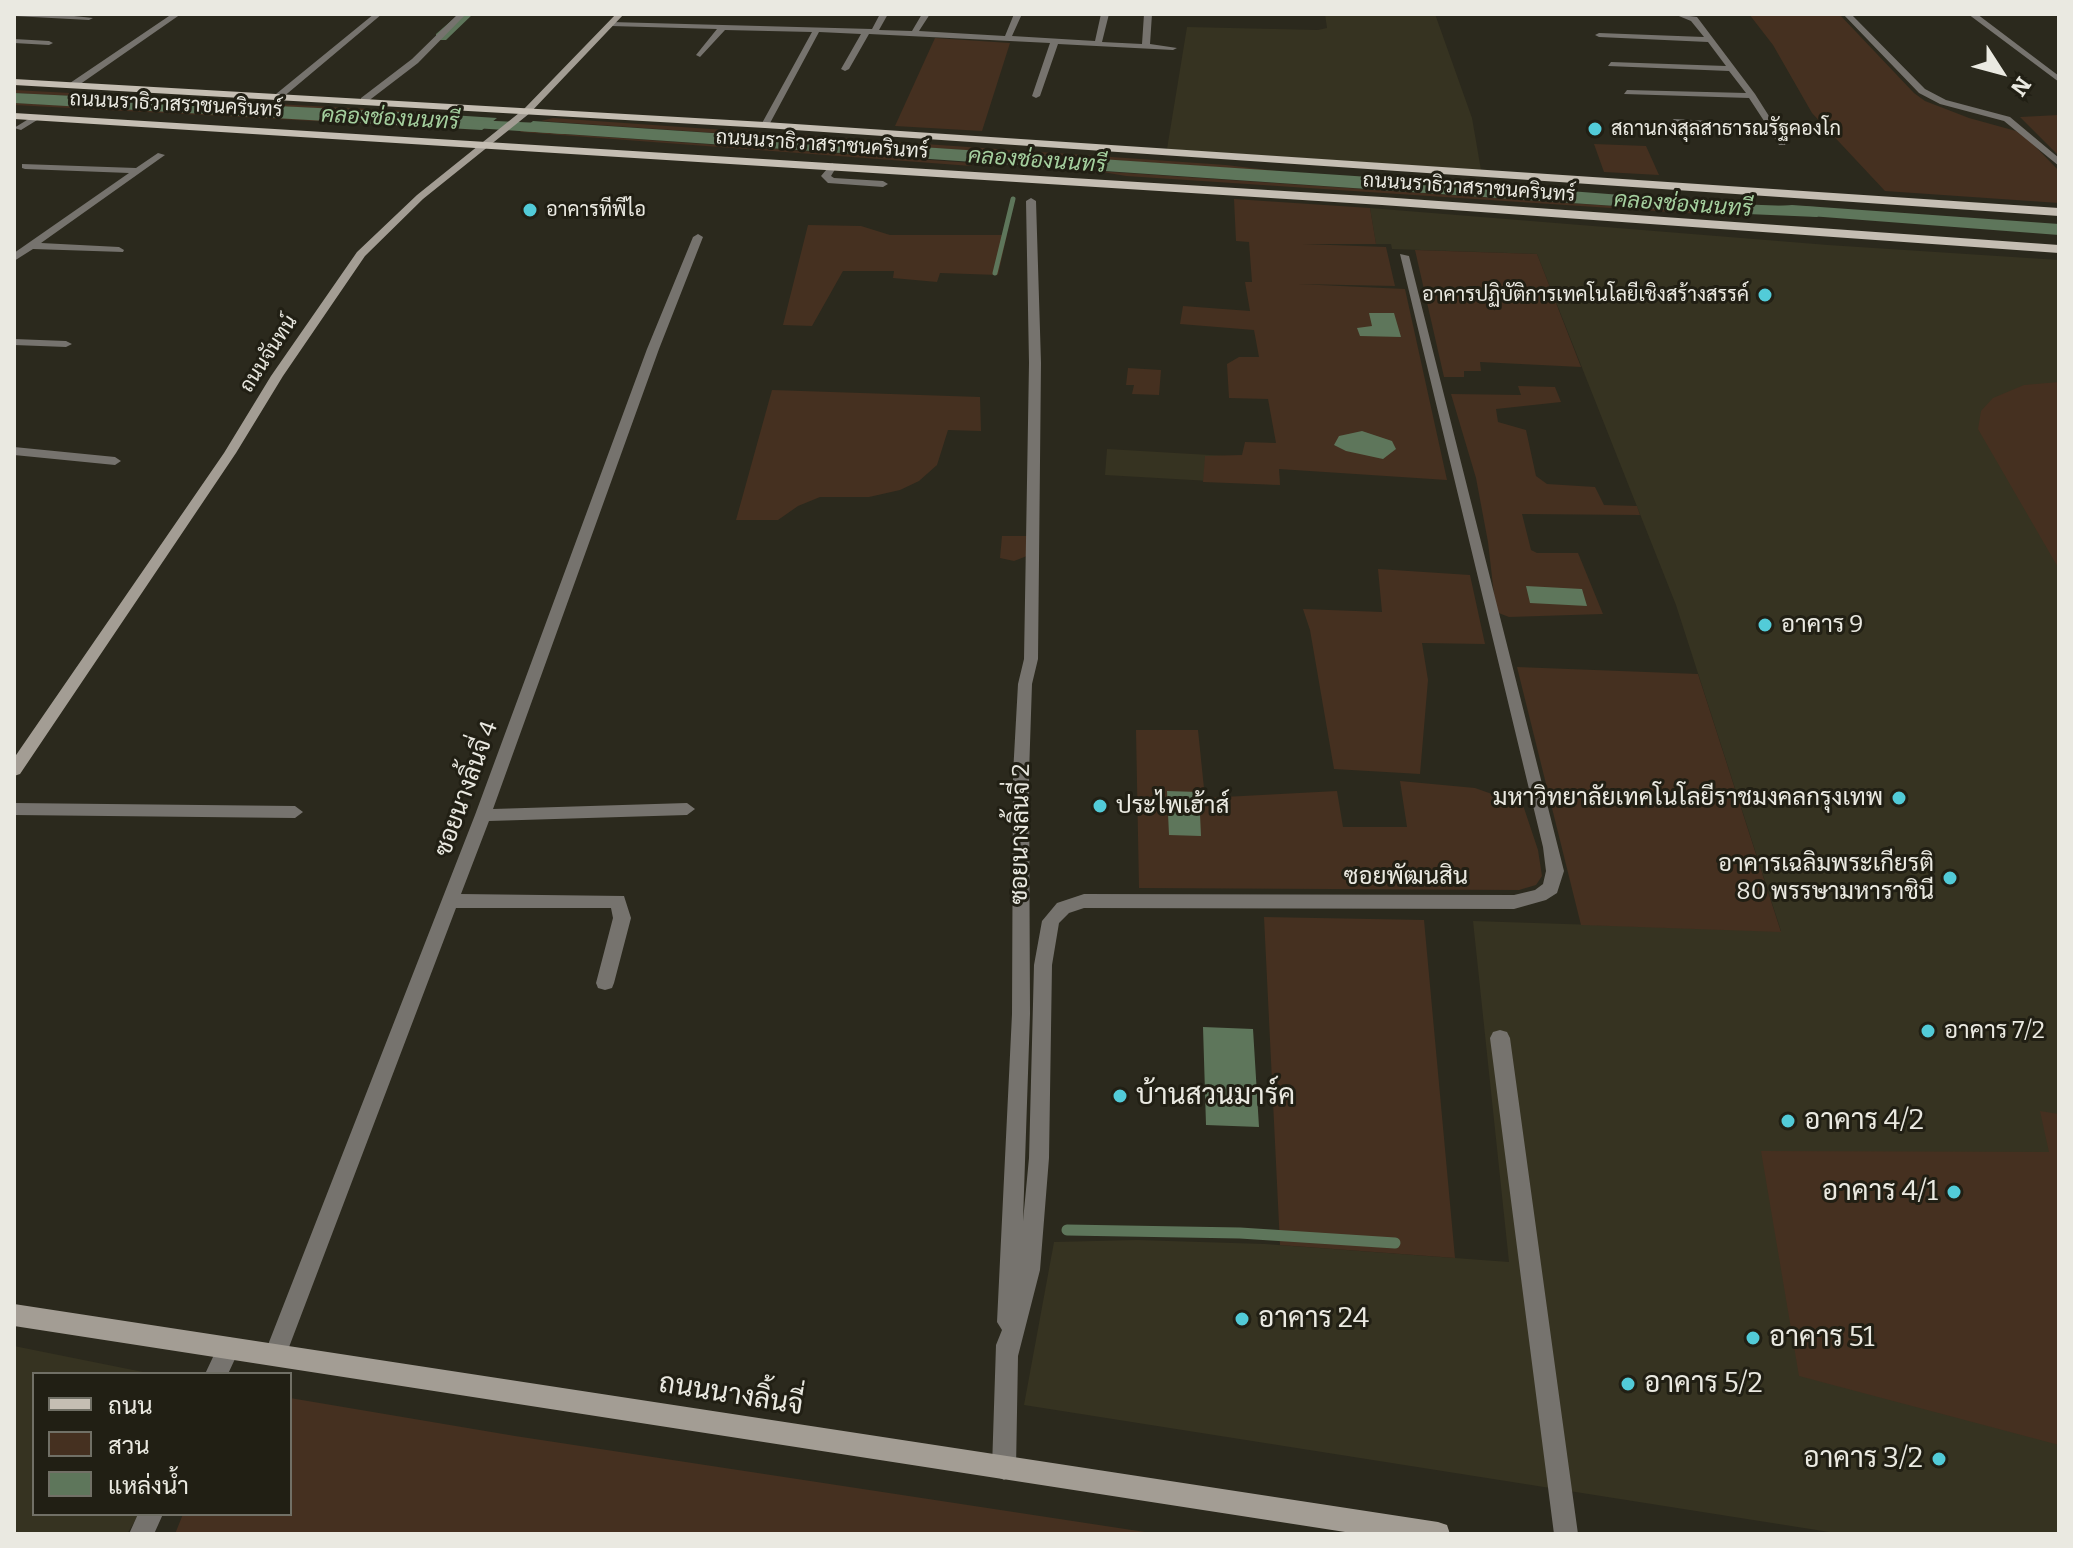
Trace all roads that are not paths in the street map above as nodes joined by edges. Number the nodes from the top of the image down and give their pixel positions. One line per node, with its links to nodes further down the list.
1 (14, 14): 14 (street)
2 (177, 14): 35 (street)
3 (378, 14): 37 (street)
4 (462, 14): 40 (street)
5 (620, 14): 15 (main road, ถนนจันทน์)
6 (884, 14): 18 (street)
7 (926, 14): 19 (street)
8 (1018, 14): 21 (street)
9 (1105, 14): 26 (street)
10 (1148, 14): 27 (street)
11 (1678, 14): 22 (street)
12 (1847, 14): 51 (street)
13 (1972, 14): 33 (street)
14 (89, 18)
15 (611, 24): 16 (street); 41 (main road, ถนนจันทน์)
16 (723, 27): 17 (street); 29 (street)
17 (817, 29): 18 (street); 45 (street)
18 (870, 32): 19 (street); 31 (street)
19 (914, 33): 21 (street)
20 (1599, 35): 22 (street)
21 (1007, 39): 23 (street)
22 (1709, 40): 32 (street)
23 (1055, 41): 26 (street); 38 (street)
24 (16, 42): 25 (street)
25 (49, 43)
26 (1098, 44): 27 (street)
27 (1146, 47): 28 (street)
28 (1173, 48)
29 (700, 55)
30 (1611, 64): 32 (street)
31 (845, 69)
32 (1733, 69): 39 (street)
33 (2059, 80)
34 (14, 82): 35 (main road, ถนนนราธิวาสราชนครินทร์)
35 (73, 85): 37 (main road, ถนนนราธิวาสราชนครินทร์)
36 (1627, 92): 39 (street)
37 (279, 96): 40 (main road, ถนนนราธิวาสราชนครินทร์)
38 (1036, 96)
39 (1752, 96): 46 (street)
40 (364, 100): 41 (main road, ถนนนราธิวาสราชนครินทร์)
41 (523, 114): 45 (main road, ถนนนราธิวาสราชนครินทร์); 48 (main road, ถนนจันทน์)
42 (14, 116): 43 (main road, ถนนนราธิวาสราชนครินทร์)
43 (38, 117): 47 (street); 48 (main road, ถนนนราธิวาสราชนครินทร์)
44 (1674, 122): 46 (street)
45 (765, 125): 56 (main road, ถนนนราธิวาสราชนครินทร์)
46 (1772, 127): 49 (street)
47 (15, 130)
48 (491, 139): 53 (main road, ถนนนราธิวาสราชนครินทร์); 70 (main road, ถนนจันทน์)
49 (1782, 143)
50 (161, 155): 54 (street)
51 (2059, 163)
52 (25, 166): 54 (street)
53 (832, 166): 55 (street); 59 (main road, ถนนนราธิวาสราชนครินทร์)
54 (139, 171): 61 (street)
55 (883, 184)
56 (1759, 193): 58 (main road, ถนนนราธิวาสราชนครินทร์); 59 (main road)
57 (1031, 201): 81 (street, ซอยนางลิ้นจี่ 2)
58 (2059, 212)
59 (1773, 229): 62 (main road, ถนนนราธิวาสราชนครินทร์)
60 (698, 237): 74 (street, ซอยนางลิ้นจี่ 4)
61 (32, 246): 63 (street); 65 (street)
62 (2059, 249)
63 (119, 250)
64 (1404, 256): 81 (street, ซอยพัฒนสิน)
65 (14, 258)
66 (14, 342): 67 (street)
67 (66, 344)
68 (14, 451): 69 (street)
69 (115, 461)
70 (14, 770)
71 (14, 809): 73 (street)
72 (687, 809): 74 (street)
73 (295, 812)
74 (483, 815): 75 (street, ซอยนางลิ้นจี่ 4)
75 (450, 901): 76 (street); 80 (street, ซอยนางลิ้นจี่ 4)
76 (605, 983)
77 (1500, 1038): 87 (street)
78 (14, 1315): 79 (main road, ถนนนางลิ้นจี่)
79 (229, 1348): 80 (main road, ถนนนางลิ้นจี่); 82 (street)
80 (275, 1355): 83 (main road, ถนนนางลิ้นจี่)
81 (1007, 1355): 83 (street, ซอยนางลิ้นจี่ 2)
82 (217, 1372)
83 (1004, 1468): 86 (main road, ถนนนางลิ้นจี่)
84 (150, 1516): 85 (street)
85 (141, 1534)
86 (1438, 1534)
87 (1566, 1534)

